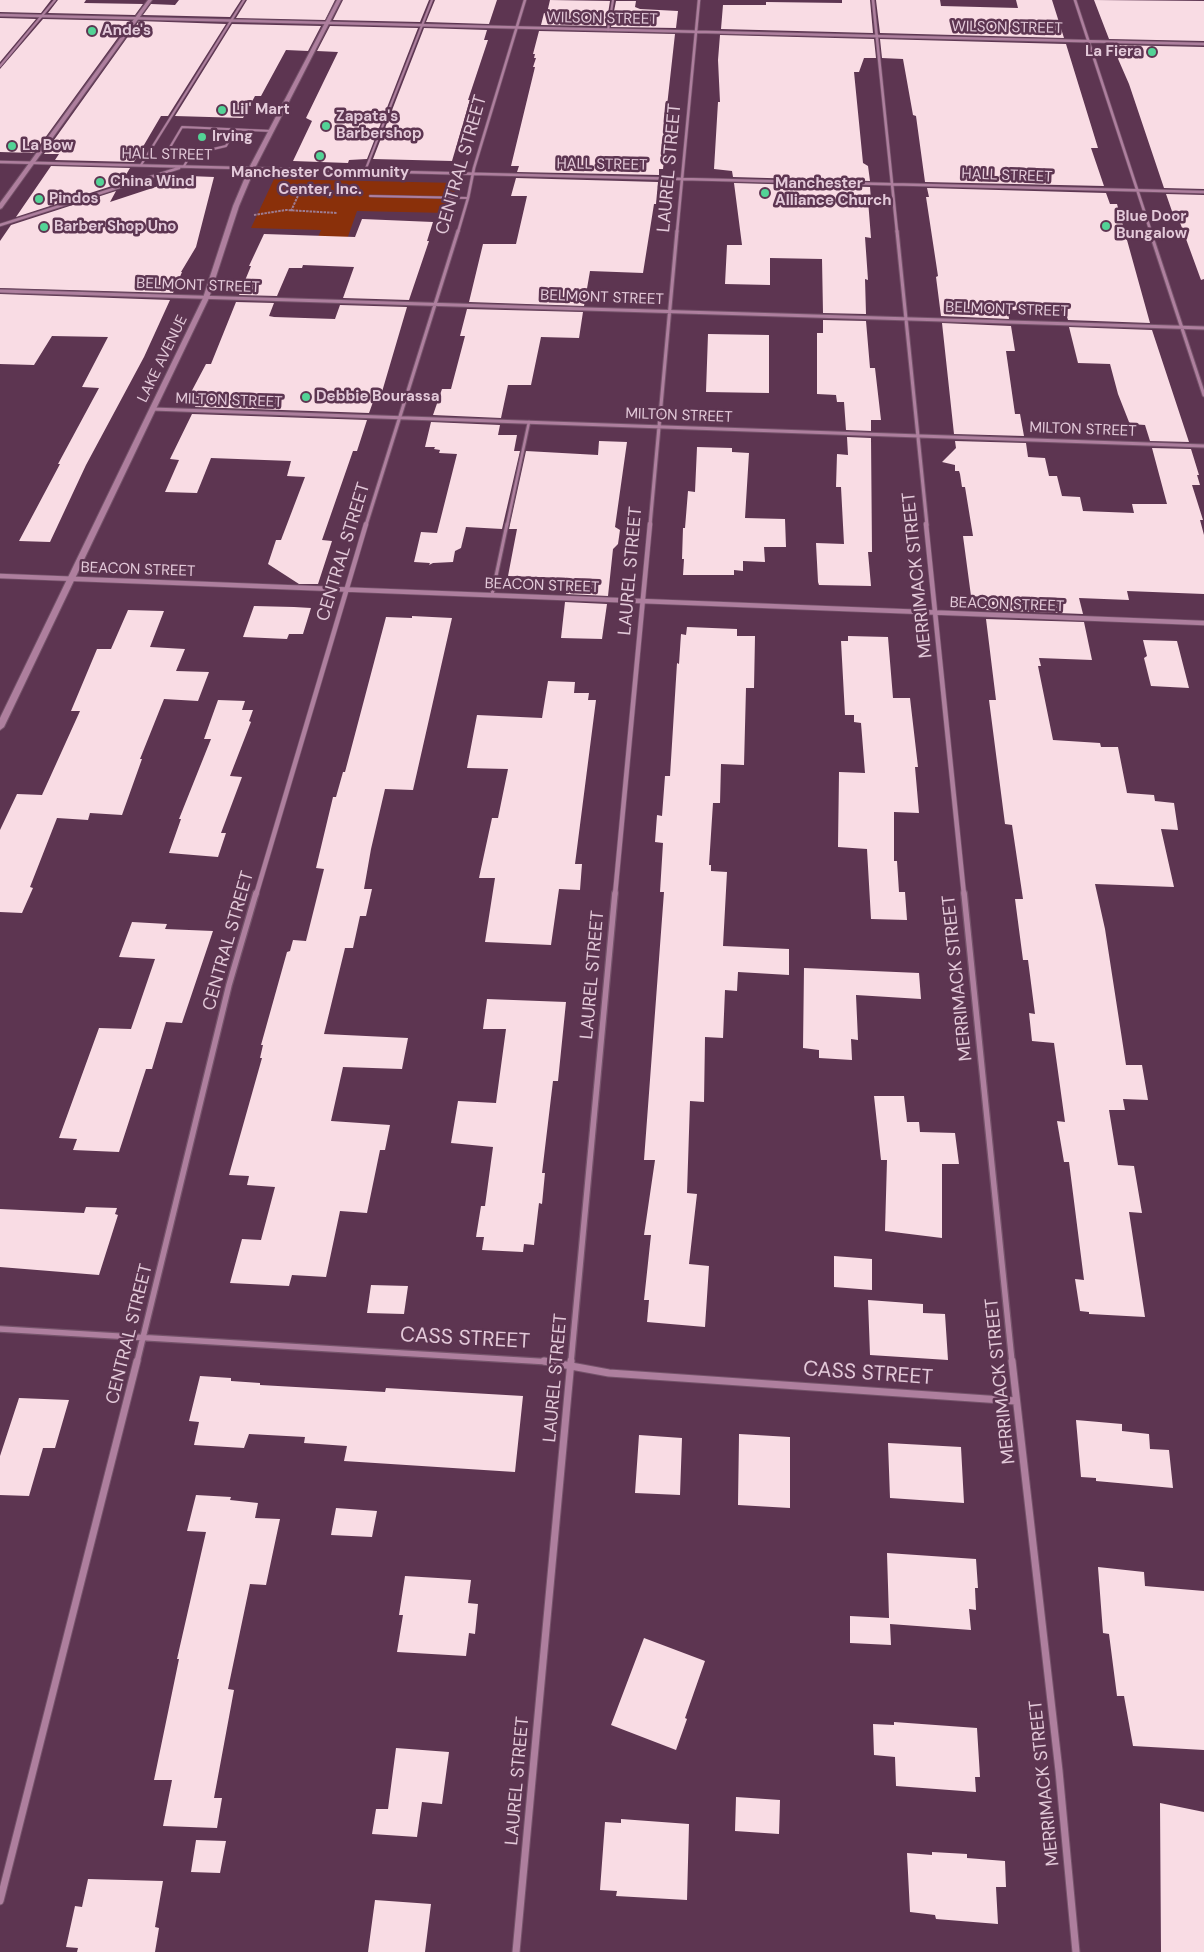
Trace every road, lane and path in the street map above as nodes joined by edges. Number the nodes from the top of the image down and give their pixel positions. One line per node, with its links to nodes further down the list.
1 (55, 0): 12 (lane)
2 (150, 0): 13 (street)
3 (244, 0): 14 (lane)
4 (339, 0): 15 (street, LAKE AVENUE)
5 (432, 0): 16 (lane)
6 (525, 0): 17 (street, CENTRAL STREET)
7 (613, 0): 18 (lane)
8 (699, 0): 19 (street, LAUREL STREET)
9 (873, 0): 20 (street, MERRIMACK STREET)
10 (1075, 0): 21 (street)
11 (0, 15): 12 (street, WILSON STREET)
12 (41, 16): 13 (street, WILSON STREET); 23 (lane)
13 (136, 18): 14 (street, WILSON STREET); 28 (street)
14 (232, 20): 15 (street, WILSON STREET); 29 (lane)
15 (328, 22): 16 (street, WILSON STREET); 25 (street, LAKE AVENUE)
16 (422, 26): 17 (street, WILSON STREET); 32 (lane)
17 (517, 28): 18 (street, WILSON STREET); 33 (street, CENTRAL STREET)
18 (608, 30): 19 (street, WILSON STREET)
19 (696, 32): 20 (street, WILSON STREET); 34 (street, LAUREL STREET)
20 (876, 36): 21 (street, WILSON STREET); 36 (street, MERRIMACK STREET)
21 (1089, 41): 22 (street, WILSON STREET); 37 (street)
22 (1204, 44)
23 (0, 66)
24 (235, 130): 25 (lane); 26 (lane); 26 (lane)
25 (272, 131): 31 (street, LAKE AVENUE)
26 (194, 149): 30 (lane)
27 (0, 162): 28 (street, HALL STREET)
28 (31, 162): 29 (street, HALL STREET); 41 (street)
29 (141, 165): 30 (street, HALL STREET)
30 (184, 166): 31 (street, HALL STREET); 45 (street)
31 (252, 168): 32 (street, HALL STREET); 47 (street, LAKE AVENUE)
32 (365, 171): 33 (street, HALL STREET)
33 (473, 174): 34 (street, HALL STREET); 40 (street, CENTRAL STREET)
34 (683, 178): 36 (street, HALL STREET); 49 (street, LAUREL STREET)
35 (305, 179): 42 (path)
36 (892, 184): 37 (street, HALL STREET); 50 (street, MERRIMACK STREET)
37 (1137, 190): 38 (street, HALL STREET); 51 (street)
38 (1204, 192)
39 (370, 196): 40 (lane)
40 (468, 198): 48 (street, CENTRAL STREET)
41 (0, 207)
42 (291, 211): 43 (path); 44 (path)
43 (337, 213)
44 (254, 215)
45 (0, 225)
46 (0, 291): 47 (street, BELMONT STREET)
47 (206, 298): 48 (street, BELMONT STREET); 54 (street, LAKE AVENUE)
48 (436, 304): 49 (street, BELMONT STREET); 55 (street, CENTRAL STREET)
49 (670, 312): 50 (street, BELMONT STREET); 57 (street, LAUREL STREET)
50 (905, 318): 51 (street, BELMONT STREET); 58 (street, MERRIMACK STREET)
51 (1182, 327): 52 (street, BELMONT STREET); 53 (street)
52 (1204, 328)
53 (1204, 395)
54 (152, 409): 55 (street, MILTON STREET); 61 (street, LAKE AVENUE)
55 (401, 418): 56 (street, MILTON STREET); 62 (street, CENTRAL STREET)
56 (529, 422): 57 (street, MILTON STREET); 63 (lane)
57 (658, 426): 58 (street, MILTON STREET); 64 (street, LAUREL STREET)
58 (916, 436): 59 (street, MILTON STREET); 65 (street, MERRIMACK STREET)
59 (1204, 446)
60 (0, 576): 61 (street, BEACON STREET)
61 (71, 578): 62 (street, BEACON STREET); 67 (street, LAKE AVENUE)
62 (345, 590): 63 (street, BEACON STREET); 69 (street, CENTRAL STREET)
63 (492, 596): 64 (street, BEACON STREET)
64 (642, 601): 65 (street, BEACON STREET); 70 (street, LAUREL STREET)
65 (936, 613): 66 (street, BEACON STREET); 71 (street, MERRIMACK STREET)
66 (1204, 623)
67 (0, 727)
68 (0, 1329): 69 (street, CASS STREET)
69 (143, 1336): 70 (street, CASS STREET); 72 (street, CENTRAL STREET)
70 (570, 1366): 71 (street, CASS STREET); 73 (street, LAUREL STREET)
71 (1016, 1400): 74 (street, MERRIMACK STREET)
72 (0, 1901)
73 (516, 1952)
74 (1076, 1952)

